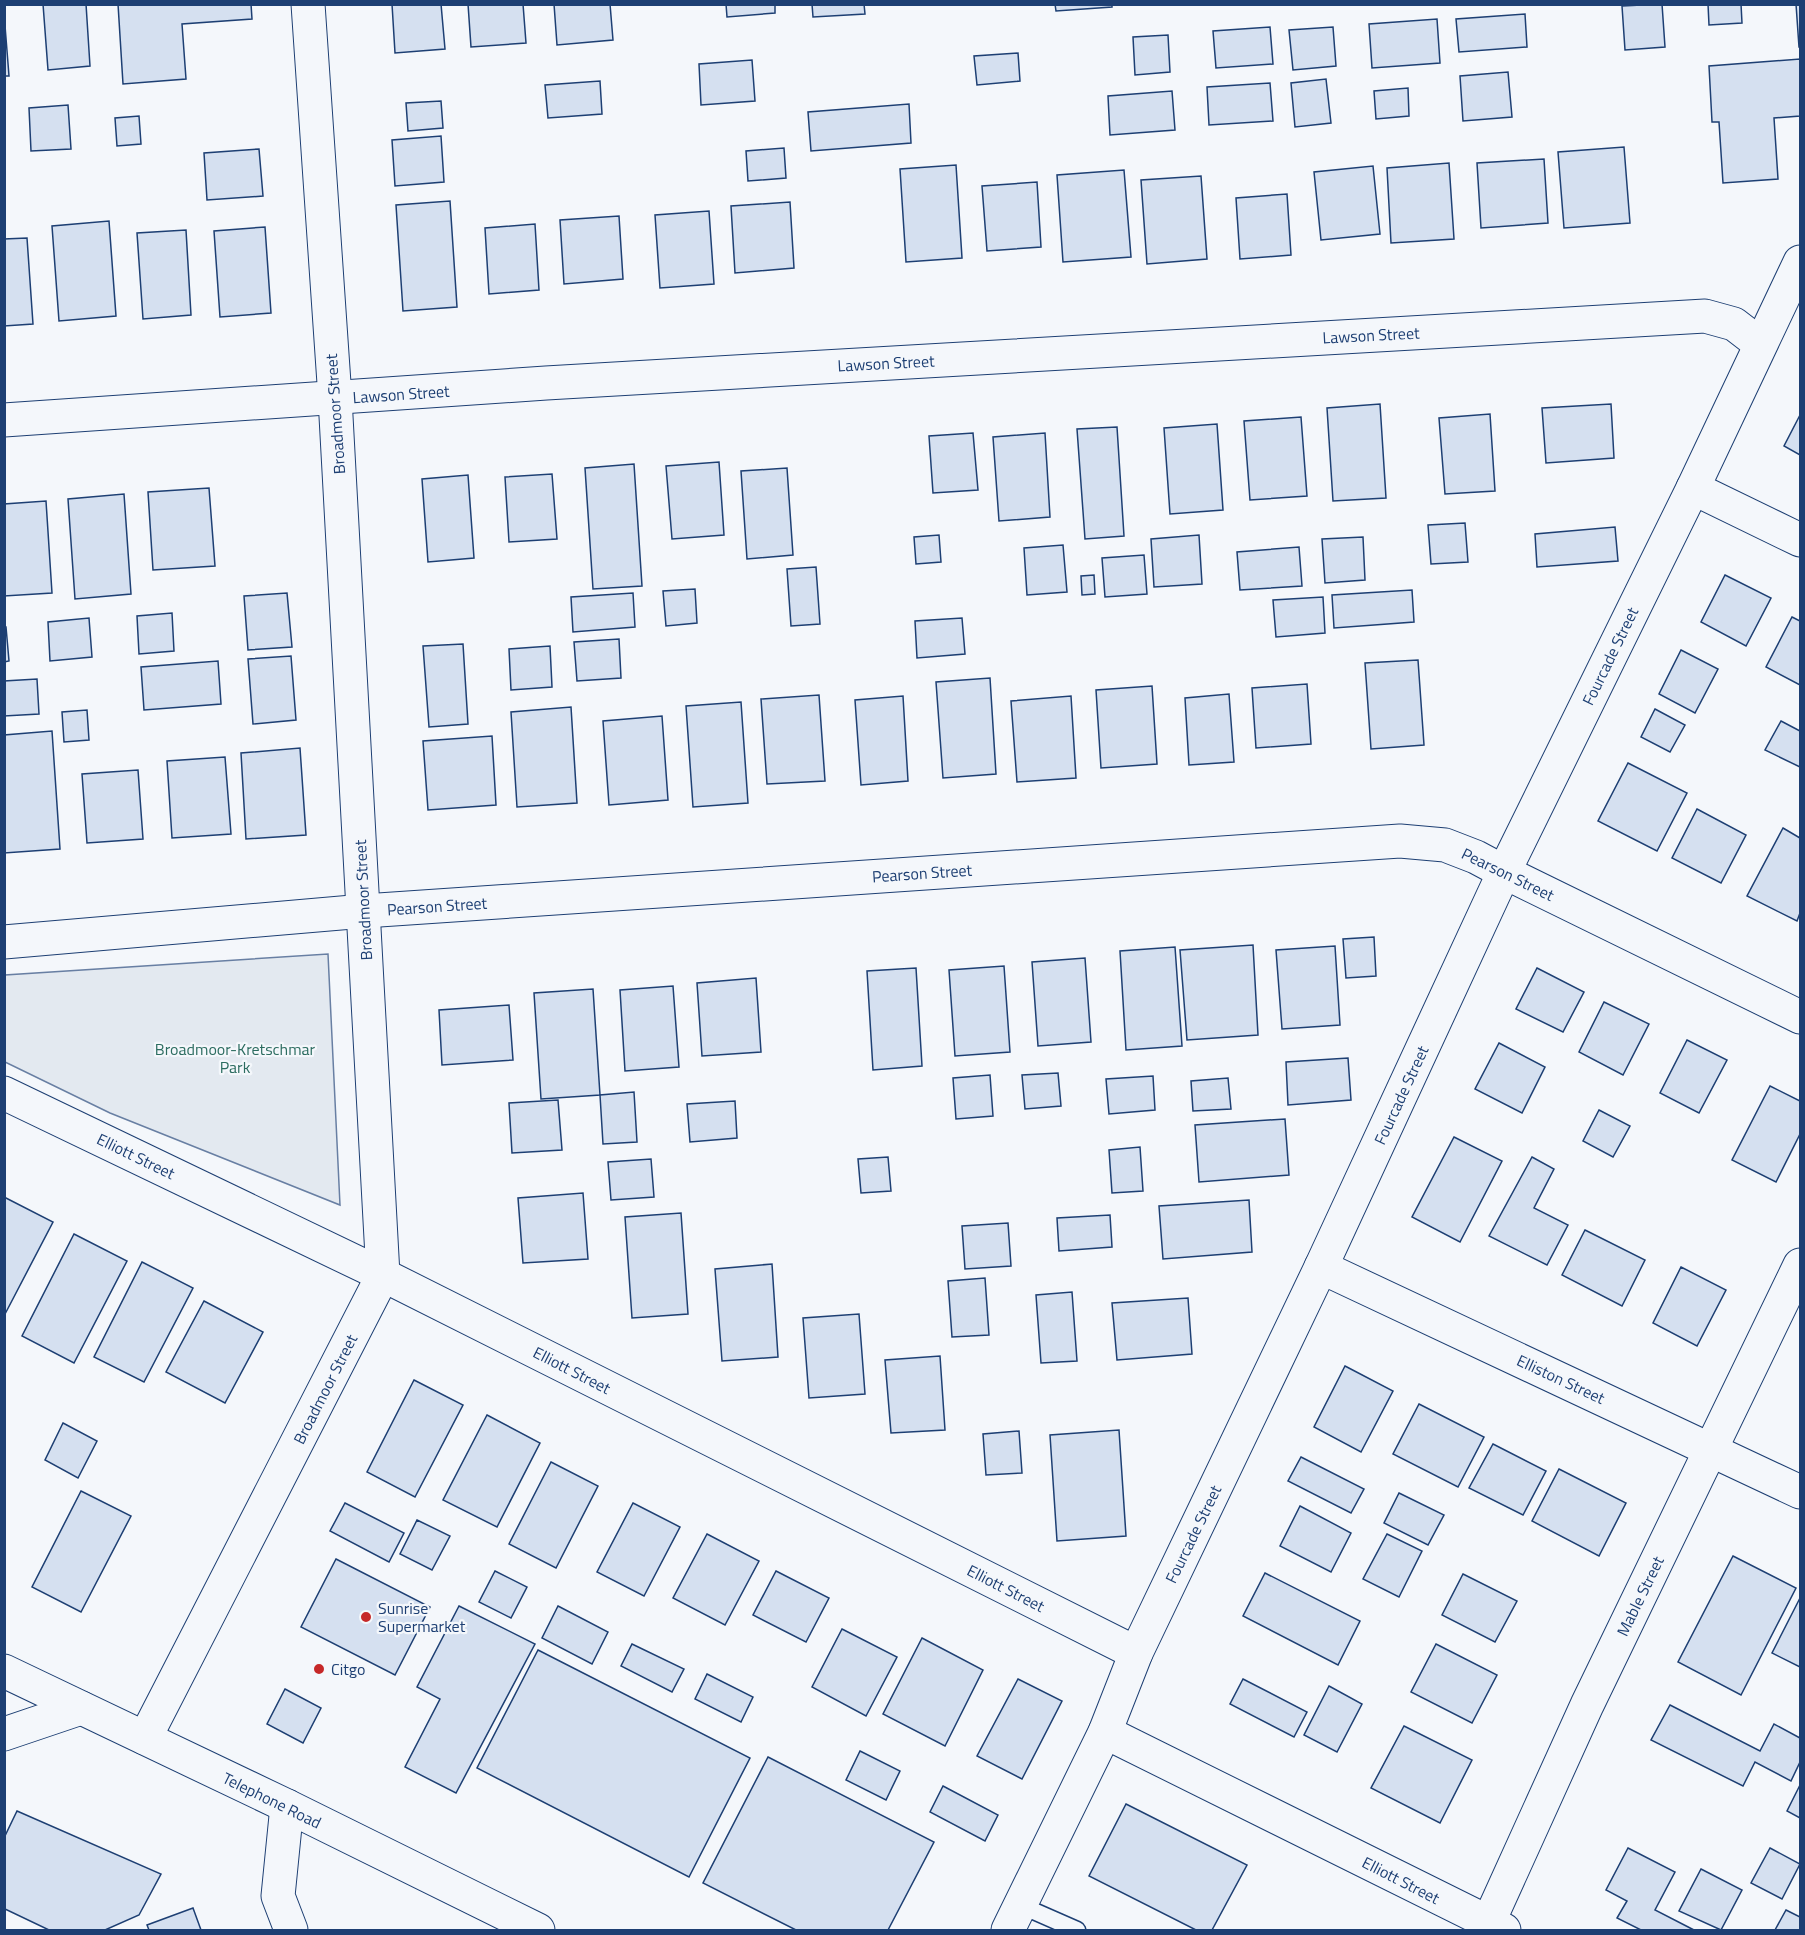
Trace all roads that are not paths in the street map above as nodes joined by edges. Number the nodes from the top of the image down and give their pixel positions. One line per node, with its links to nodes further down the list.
1 (308, 4): 4 (street, Broadmoor Street)
2 (1800, 262): 3 (street, Fourcade Street)
3 (1760, 344): 4 (street, Lawson Street); 6 (street, Fourcade Street)
4 (334, 398): 5 (street, Lawson Street); 9 (street, Broadmoor Street)
5 (4, 420)
6 (1693, 488): 7 (street); 8 (street, Fourcade Street)
7 (1800, 540)
8 (1504, 872): 9 (street, Pearson Street); 11 (street, Pearson Street); 14 (street, Fourcade Street)
9 (364, 910): 10 (street, Pearson Street); 15 (street, Broadmoor Street)
10 (4, 942)
11 (1800, 1017)
12 (4, 1093): 15 (street, Elliott Street)
13 (1800, 1265): 16 (street, Mable Street)
14 (1321, 1267): 16 (street, Elliston Street); 18 (street, Fourcade Street)
15 (383, 1275): 18 (street, Elliott Street); 23 (street, Broadmoor Street)
16 (1710, 1450): 17 (street, Elliston Street); 26 (street, Mable Street)
17 (1800, 1492)
18 (1136, 1653): 21 (street, Fourcade Street)
19 (4, 1671): 20 (street, Telephone Road)
20 (81, 1708): 22 (street); 23 (street, Telephone Road)
21 (1105, 1732): 25 (street, Fourcade Street); 26 (street, Elliott Street)
22 (4, 1734)
23 (145, 1738): 24 (street, Telephone Road)
24 (287, 1806): 27 (street); 28 (street, Telephone Road)
25 (1014, 1918): 29 (lane)
26 (1492, 1928)
27 (291, 1930)
28 (538, 1930)
29 (1077, 1930)

